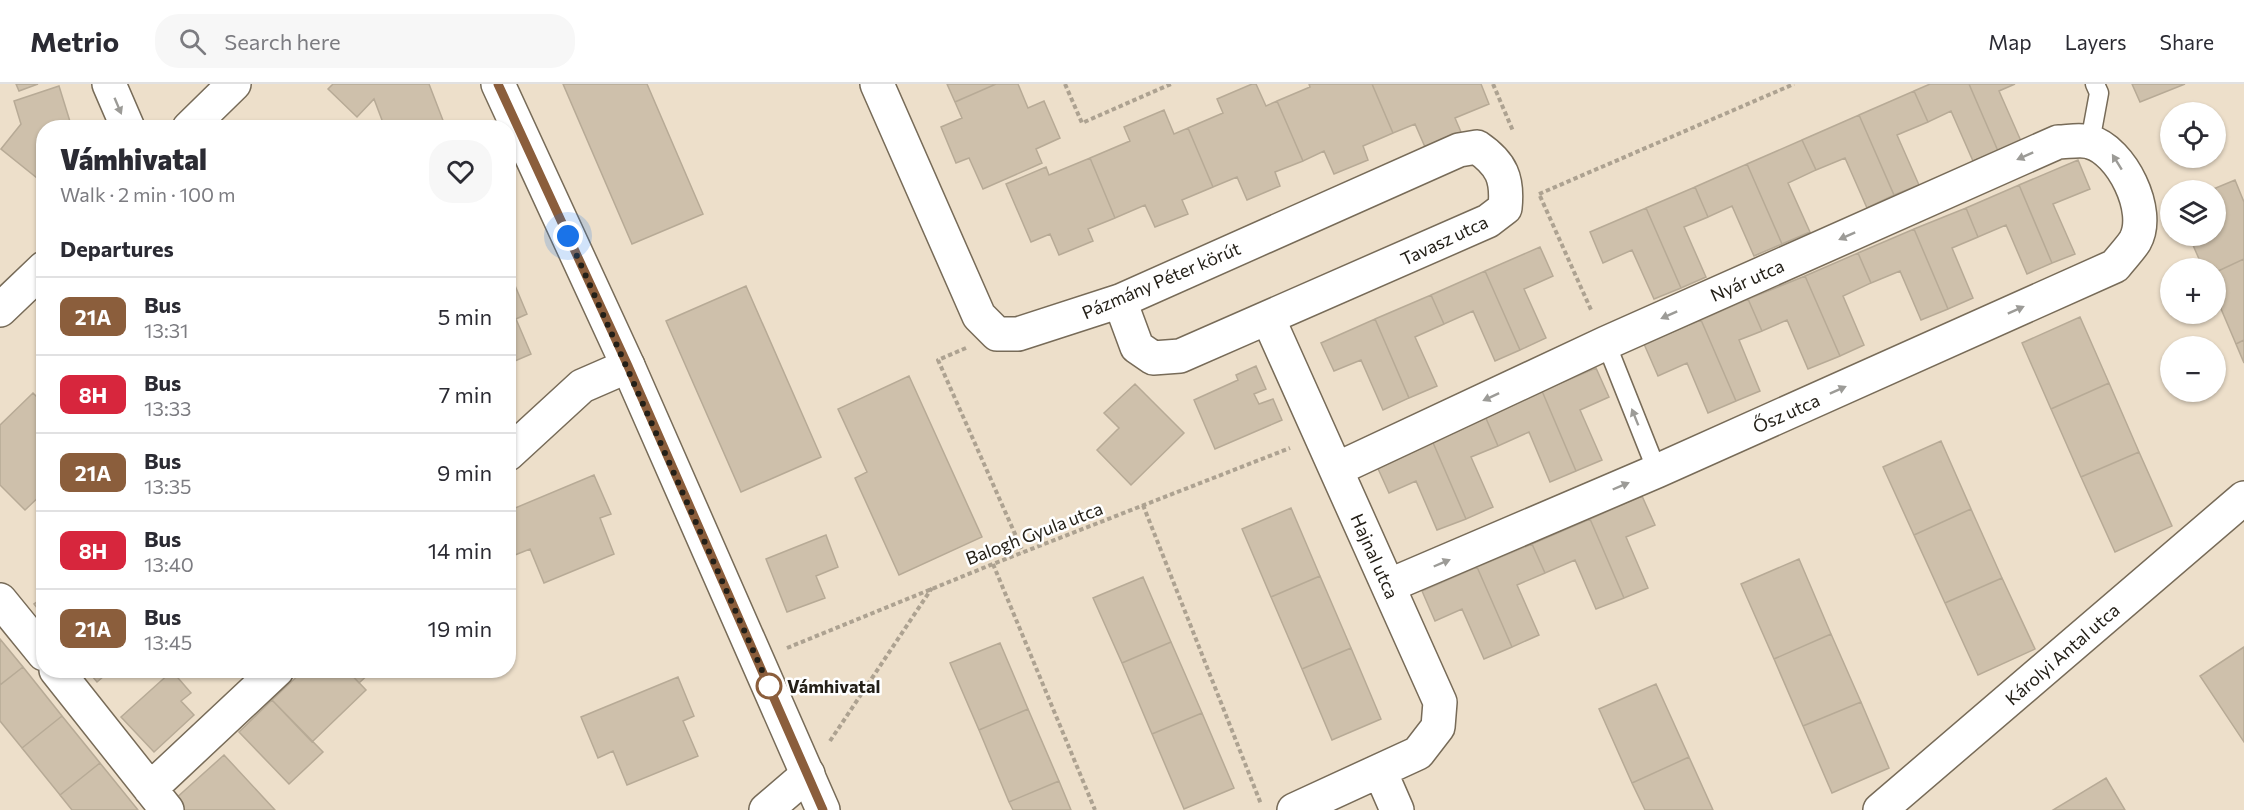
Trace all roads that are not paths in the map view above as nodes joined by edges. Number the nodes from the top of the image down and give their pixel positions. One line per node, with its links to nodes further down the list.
1 (109, 84): 6 (street, one-way to 6)
2 (234, 84): 7 (street)
3 (498, 84): 8 (street)
4 (877, 84): 13 (street, Pázmány Péter körút)
5 (2095, 84): 10 (lane)
6 (125, 120)
7 (197, 120)
8 (515, 120)
9 (516, 123): 17 (street)
10 (2090, 142): 16 (street, Nyár utca, one-way to 16); 20 (street, Ősz utca, one-way to 10)
11 (1505, 208): 13 (street, Pázmány Péter körút); 15 (street, Tavasz utca)
12 (36, 276): 14 (street)
13 (1120, 301): 15 (street, Tavasz utca)
14 (0, 310)
15 (1268, 318): 19 (street, Hajnal utca)
16 (1606, 343): 19 (street, Nyár utca, one-way to 19); 20 (lane, one-way to 16)
17 (628, 366): 18 (street); 28 (street)
18 (516, 447)
19 (1336, 469): 22 (street, Hajnal utca)
20 (1657, 471): 22 (street, Ősz utca, one-way to 20)
21 (2244, 498): 34 (street, Károlyi Antal utca)
22 (1388, 586): 27 (street, Hajnal utca)
23 (0, 600): 24 (street)
24 (36, 644)
25 (62, 678): 29 (street)
26 (270, 678): 29 (street)
27 (1380, 771): 32 (street, Hajnal utca); 33 (street)
28 (808, 774): 30 (street); 31 (street)
29 (158, 799)
30 (766, 810)
31 (823, 810)
32 (1294, 810)
33 (1397, 810)
34 (1880, 810)

